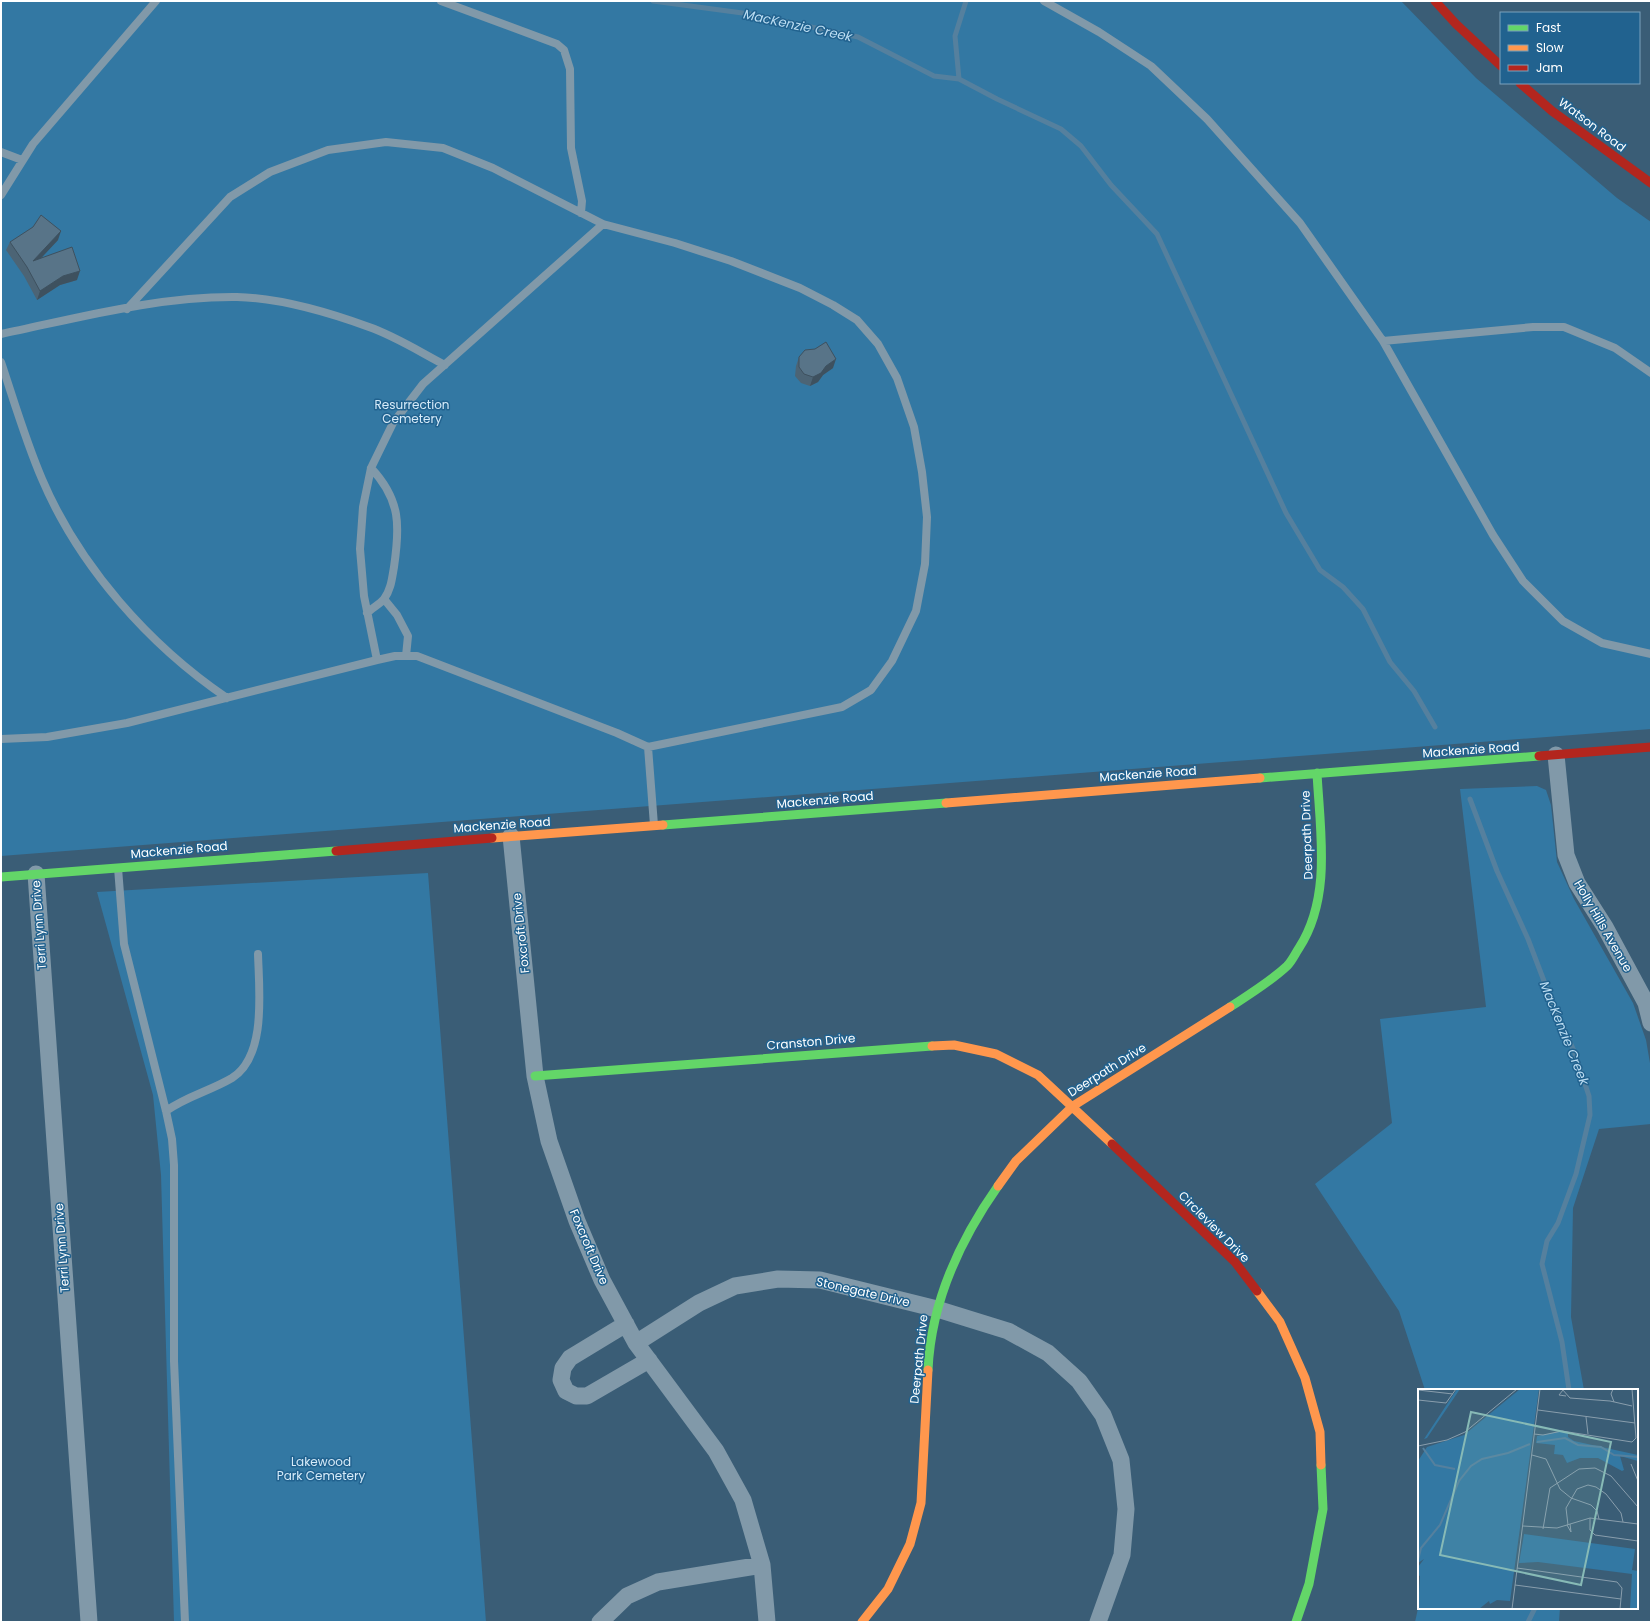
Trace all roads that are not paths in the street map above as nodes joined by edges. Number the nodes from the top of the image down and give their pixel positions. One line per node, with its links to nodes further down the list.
1 (156, 1): 8 (lane)
2 (441, 1): 11 (lane)
3 (1044, 1): 15 (lane)
4 (1435, 1): 5 (street)
5 (1500, 65)
6 (1521, 84): 9 (street, Watson Road)
7 (1, 152): 8 (lane)
8 (22, 160): 10 (lane)
9 (1651, 183)
10 (1, 195)
11 (581, 213): 12 (lane); 13 (lane)
12 (603, 224): 17 (lane); 27 (lane)
13 (127, 309): 14 (lane); 17 (lane)
14 (1, 334)
15 (1383, 341): 18 (lane); 22 (lane)
16 (1, 362): 25 (lane)
17 (445, 365): 19 (lane)
18 (1651, 374)
19 (371, 468): 20 (lane); 21 (lane)
20 (384, 599): 21 (lane); 23 (lane)
21 (367, 613): 24 (lane)
22 (1651, 654)
23 (406, 656): 24 (lane); 27 (lane)
24 (377, 660): 25 (lane)
25 (227, 698): 26 (lane)
26 (1, 739)
27 (648, 747): 31 (lane)
28 (1651, 748): 29 (street, Mackenzie Road)
29 (1556, 755): 30 (street, Mackenzie Road); 37 (street, Holly Hills Avenue)
30 (1317, 773): 31 (street, Mackenzie Road); 39 (street, Deerpath Drive)
31 (654, 825): 32 (street, Mackenzie Road)
32 (511, 836): 33 (street, Mackenzie Road); 38 (street, Foxcroft Drive)
33 (118, 868): 34 (street, Mackenzie Road); 40 (lane)
34 (36, 874): 35 (street, Mackenzie Road); 46 (street, Terri Lynn Drive)
35 (1, 877)
36 (258, 954): 40 (lane)
37 (1651, 1023)
38 (535, 1076): 39 (street, Cranston Drive); 42 (street, Foxcroft Drive)
39 (1073, 1106): 41 (street, Deerpath Drive); 52 (street, Circleview Drive)
40 (166, 1111): 47 (lane)
41 (936, 1309): 43 (street, Stonegate Drive); 50 (street, Deerpath Drive); 51 (street, Stonegate Drive)
42 (626, 1324): 43 (street, Foxcroft Drive); 44 (street)
43 (636, 1342): 44 (street, Foxcroft Drive)
44 (649, 1360): 45 (street, Foxcroft Drive)
45 (762, 1565): 48 (street); 49 (street, Foxcroft Drive)
46 (89, 1622)
47 (185, 1622)
48 (600, 1622)
49 (767, 1622)
50 (862, 1622)
51 (1098, 1622)
52 (1296, 1622)

